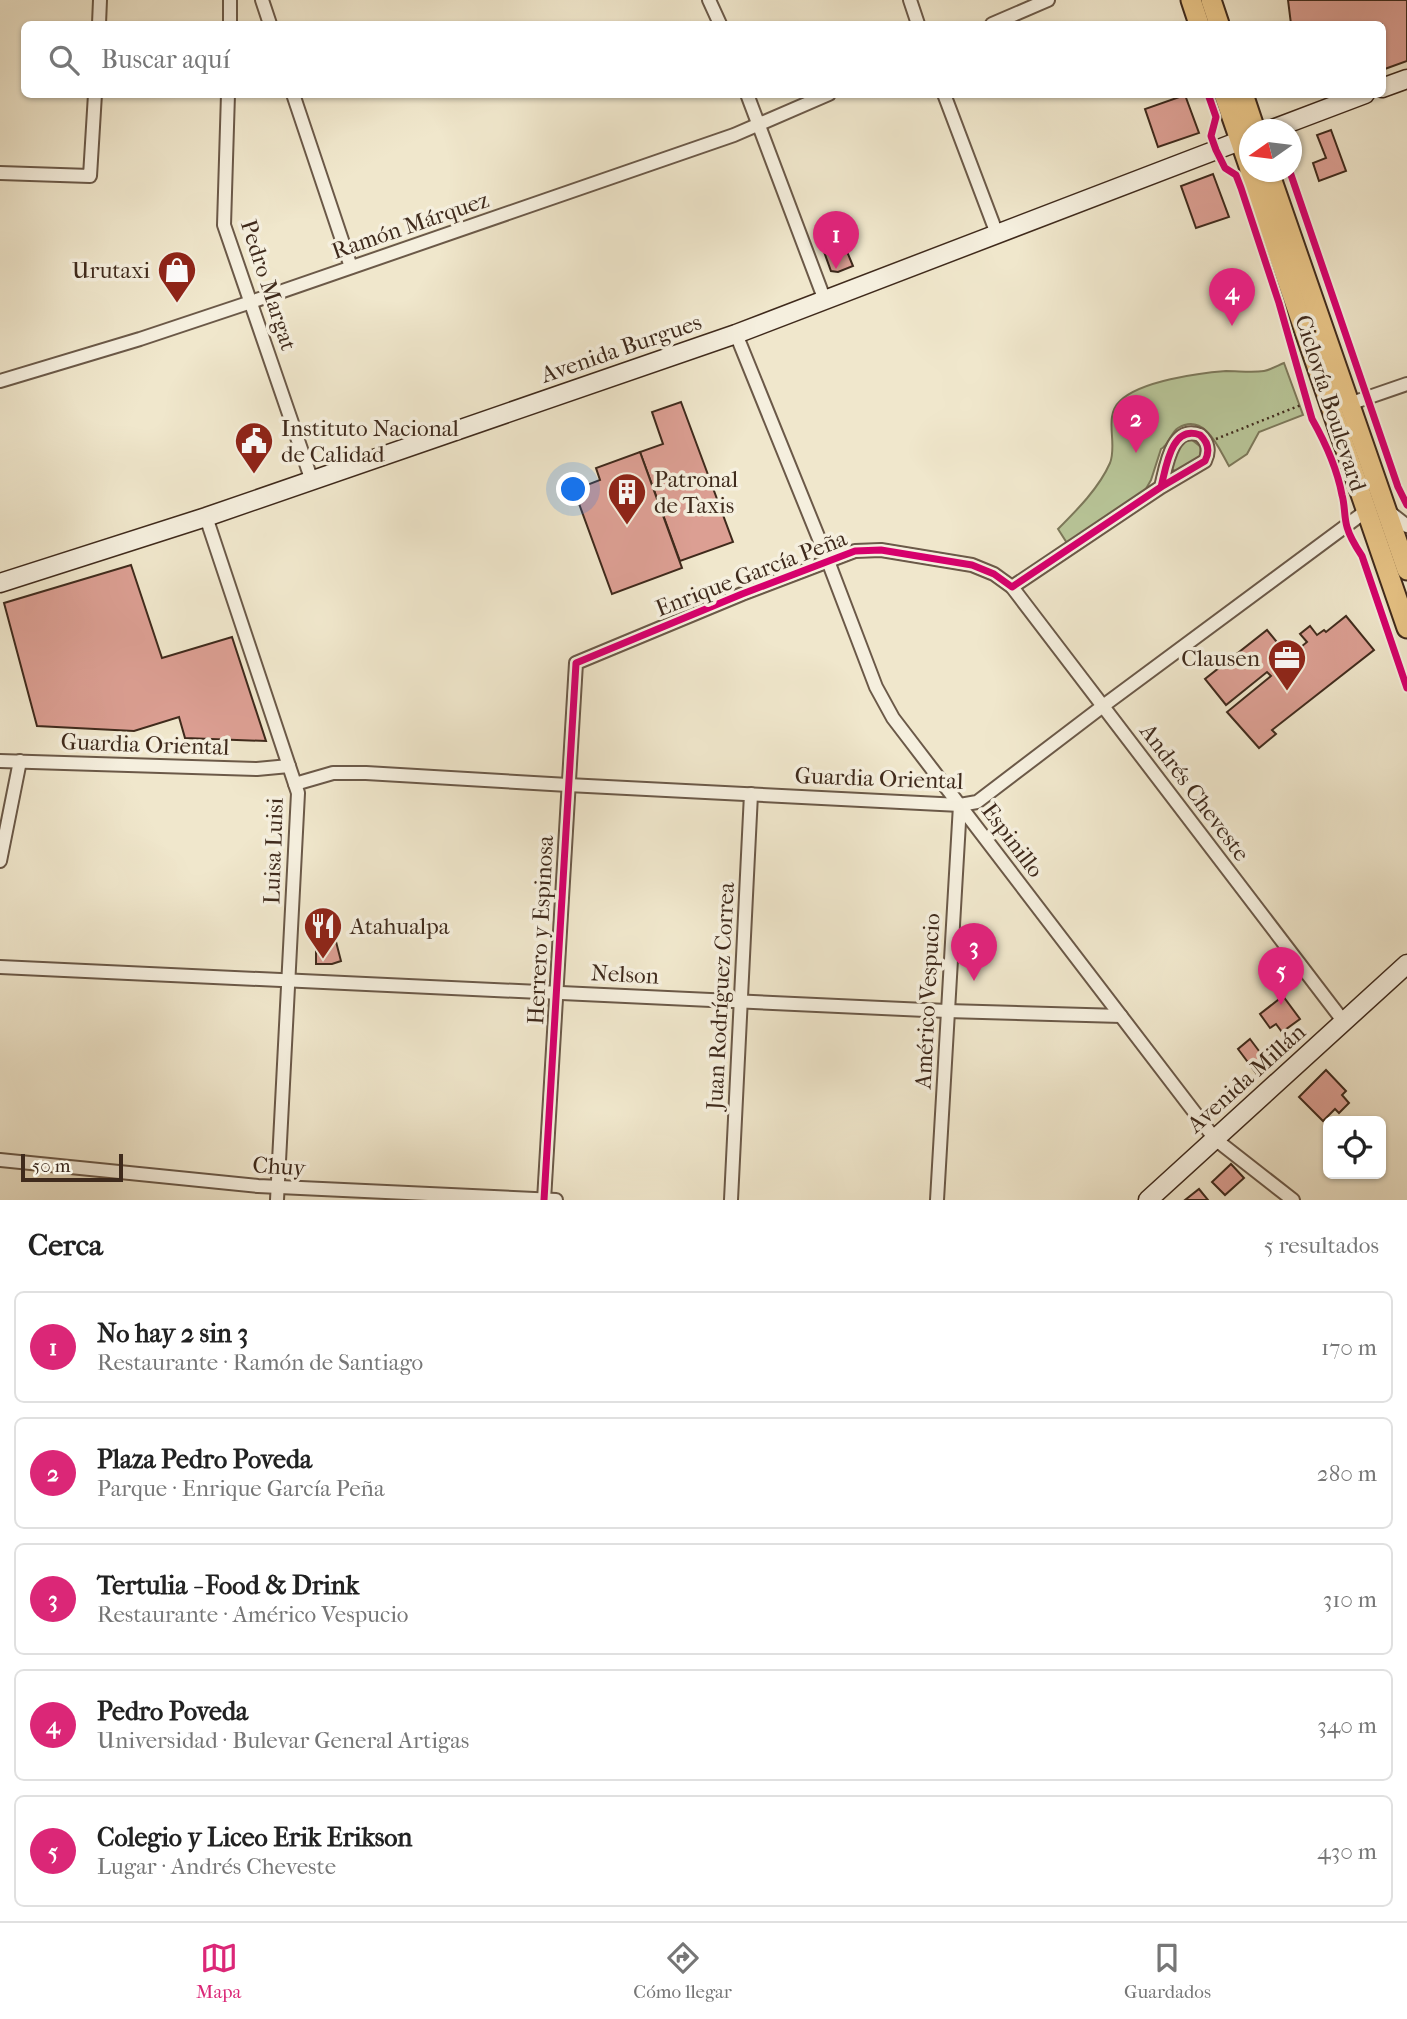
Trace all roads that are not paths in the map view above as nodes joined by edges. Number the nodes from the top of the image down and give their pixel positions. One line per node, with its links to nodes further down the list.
1 (100, 0): 9 (street)
2 (230, 0): 10 (street)
3 (262, 0): 11 (street)
4 (709, 0): 12 (street)
5 (910, 0): 13 (street)
6 (1048, 0): 14 (street)
7 (1191, 0): 15 (main road)
8 (1211, 0): 16 (main road)
9 (99, 21)
10 (230, 21)
11 (269, 21)
12 (719, 21)
13 (917, 21)
14 (999, 21)
15 (1198, 21)
16 (1218, 21)
17 (1407, 79): 18 (street)
18 (1386, 87)
19 (94, 98): 33 (street)
20 (228, 98): 39 (street, Pedro Margat)
21 (294, 98): 37 (street)
22 (748, 98): 31 (street)
23 (820, 98): 31 (street, Ramón Márquez)
24 (946, 98): 36 (street)
25 (1226, 98): 30 (main road)
26 (1243, 98): 28 (main road)
27 (1354, 98): 29 (street)
28 (1246, 119)
29 (1299, 119)
30 (1239, 120)
31 (758, 125): 37 (street, Ramón Márquez); 38 (street)
32 (1239, 140): 36 (street, Avenida Burgues)
33 (0, 173)
34 (1254, 182): 46 (main road)
35 (1272, 182): 43 (main road)
36 (997, 234): 38 (street, Avenida Burgues)
37 (351, 267): 39 (street, Ramón Márquez)
38 (824, 298): 40 (street, Avenida Burgues)
39 (251, 302): 41 (street, Ramón Márquez); 44 (street, Pedro Margat)
40 (736, 334): 44 (street, Avenida Burgues); 49 (street, Espinillo)
41 (0, 381)
42 (1407, 384): 43 (street)
43 (1349, 404): 46 (main road)
44 (312, 481): 47 (street, Avenida Burgues)
45 (1161, 487): 45 (street); 52 (street)
46 (1376, 510): 48 (street); 50 (main road); 53 (main road); 55 (street, Guardia Oriental)
47 (206, 517): 51 (street, Avenida Burgues); 58 (street, Luisa Luisi)
48 (1407, 526)
49 (828, 561): 52 (street, Enrique García Peña); 54 (street, Enrique García Peña); 62 (street, Espinillo)
50 (1407, 570)
51 (0, 583)
52 (1012, 587): 55 (street, Andrés Cheveste)
53 (1407, 628)
54 (576, 663): 60 (street, Herrero y Espinosa)
55 (1103, 706): 62 (street, Guardia Oriental); 71 (street, Andrés Cheveste)
56 (0, 761): 57 (street, Guardia Oriental)
57 (20, 761): 58 (street, Guardia Oriental); 63 (street)
58 (289, 766): 59 (street, Luisa Luisi)
59 (296, 783): 60 (street, Guardia Oriental); 66 (street, Luisa Luisi)
60 (568, 785): 61 (street, Guardia Oriental); 67 (street, Herrero y Espinosa)
61 (751, 794): 62 (street, Guardia Oriental); 68 (street, Juan Rodríguez Correa)
62 (960, 805): 69 (street, Américo Vespucio); 70 (street, Espinillo)
63 (0, 861)
64 (1407, 964): 71 (street, Avenida Millán)
65 (0, 967): 66 (street, Nelson)
66 (289, 980): 67 (street, Nelson); 74 (street, Luisa Luisi)
67 (556, 992): 68 (street, Nelson); 75 (street, Herrero y Espinosa)
68 (741, 1000): 69 (street, Nelson); 77 (street, Juan Rodríguez Correa)
69 (947, 1011): 70 (street, Nelson); 78 (street, Américo Vespucio)
70 (1122, 1016): 72 (street, Espinillo)
71 (1344, 1022): 72 (street, Avenida Millán)
72 (1215, 1139): 79 (street, Avenida Millán); 80 (street, Espinillo)
73 (0, 1160): 74 (street, Chuy)
74 (278, 1194): 75 (street, Chuy)
75 (544, 1200): 76 (street, Chuy)
76 (556, 1200)
77 (731, 1200)
78 (937, 1200)
79 (1148, 1200)
80 (1293, 1200)

